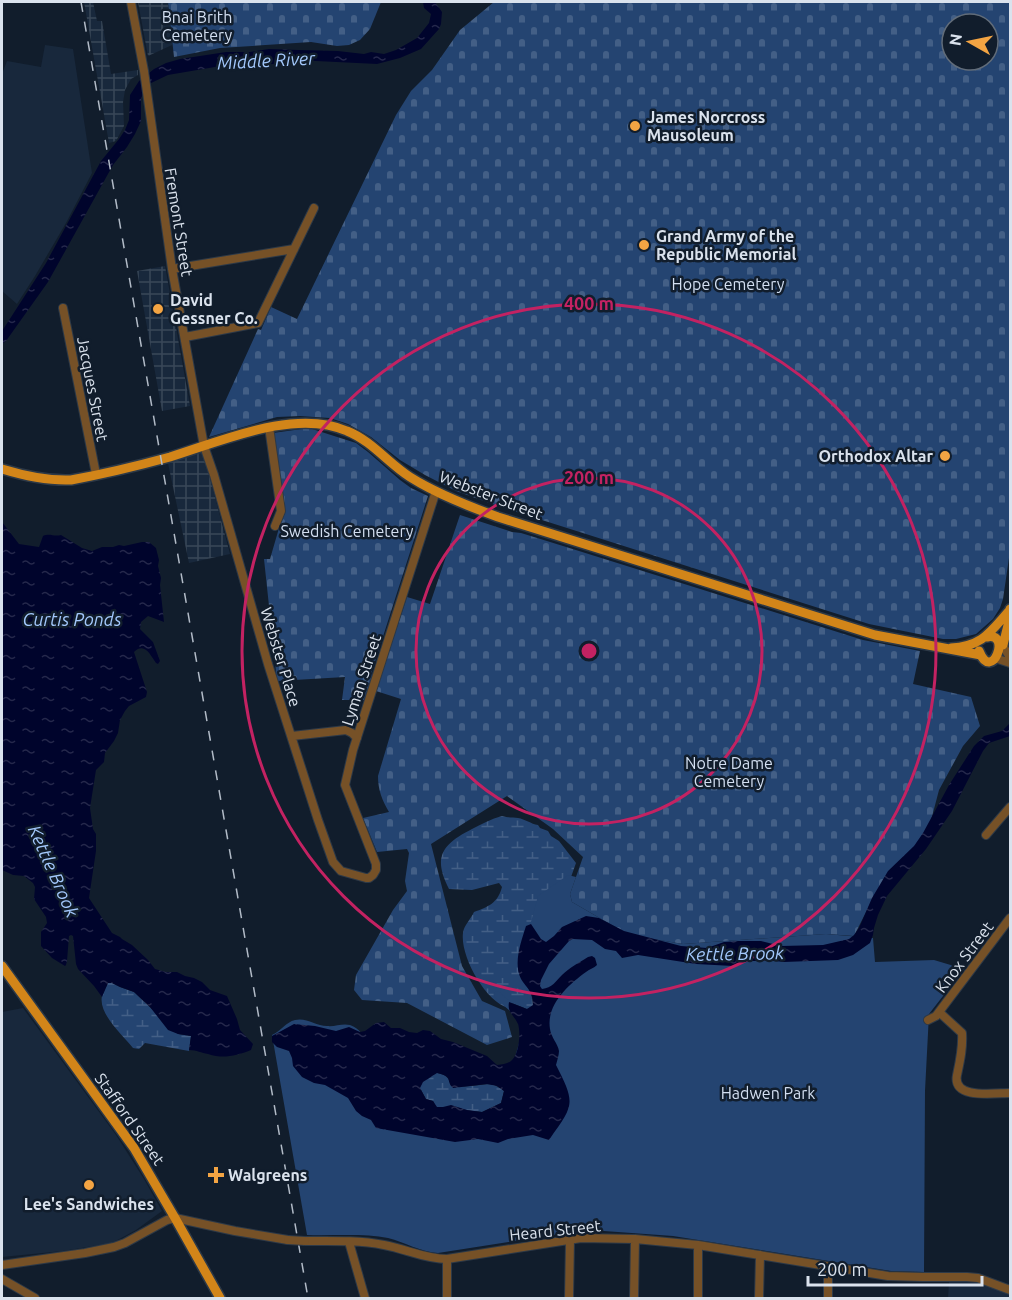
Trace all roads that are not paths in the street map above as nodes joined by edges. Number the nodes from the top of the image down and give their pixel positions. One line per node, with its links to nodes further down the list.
1 (131, 2): 4 (street, Fremont Street)
2 (314, 208): 3 (street)
3 (294, 249): 4 (street); 6 (street)
4 (172, 269): 6 (street, Fremont Street)
5 (63, 308): 10 (street, Jacques Street)
6 (184, 337): 8 (street, Fremont Street)
7 (269, 427): 8 (main road, Webster Street); 11 (main road, Webster Street); 12 (street)
8 (204, 446): 10 (main road, Webster Street); 21 (street, Webster Place)
9 (2, 469): 10 (main road, Webster Street)
10 (96, 474)
11 (436, 491): 16 (main road, Webster Street); 22 (street, Lyman Street)
12 (275, 526)
13 (1010, 608): 14 (main road); 15 (main road)
14 (984, 638): 15 (main road); 16 (main road); 17 (main road)
15 (1003, 646): 18 (street); 19 (main road)
16 (944, 648): 17 (main road, Webster Street)
17 (981, 655): 19 (main road)
18 (1011, 657)
19 (998, 659): 20 (street)
20 (1011, 663)
21 (292, 736): 22 (street); 25 (street, Webster Place)
22 (357, 738): 25 (street, Lyman Street)
23 (1011, 807): 24 (street)
24 (986, 835)
25 (372, 876)
26 (1011, 918): 28 (street, Knox Street)
27 (2, 966): 31 (main road, Stafford Street)
28 (939, 1012): 29 (street, Knox Street); 30 (street, Knox Street)
29 (928, 1020)
30 (1011, 1093)
31 (176, 1218): 34 (street, Heard Street, bridge); 38 (street); 43 (main road, Stafford Street)
32 (570, 1239): 33 (street, Heard Street); 37 (street, Heard Street); 46 (street)
33 (635, 1239): 35 (street, Heard Street); 47 (street)
34 (349, 1242): 37 (street, Heard Street); 44 (street)
35 (698, 1245): 36 (street, Heard Street); 48 (street)
36 (760, 1255): 39 (street, Heard Street); 49 (street)
37 (447, 1259): 45 (street)
38 (2, 1265)
39 (828, 1267): 41 (street, Heard Street); 50 (street)
40 (2, 1279): 42 (street)
41 (1011, 1290)
42 (35, 1299)
43 (220, 1299)
44 (365, 1299)
45 (447, 1299)
46 (569, 1299)
47 (634, 1299)
48 (698, 1299)
49 (759, 1299)
50 (828, 1299)

